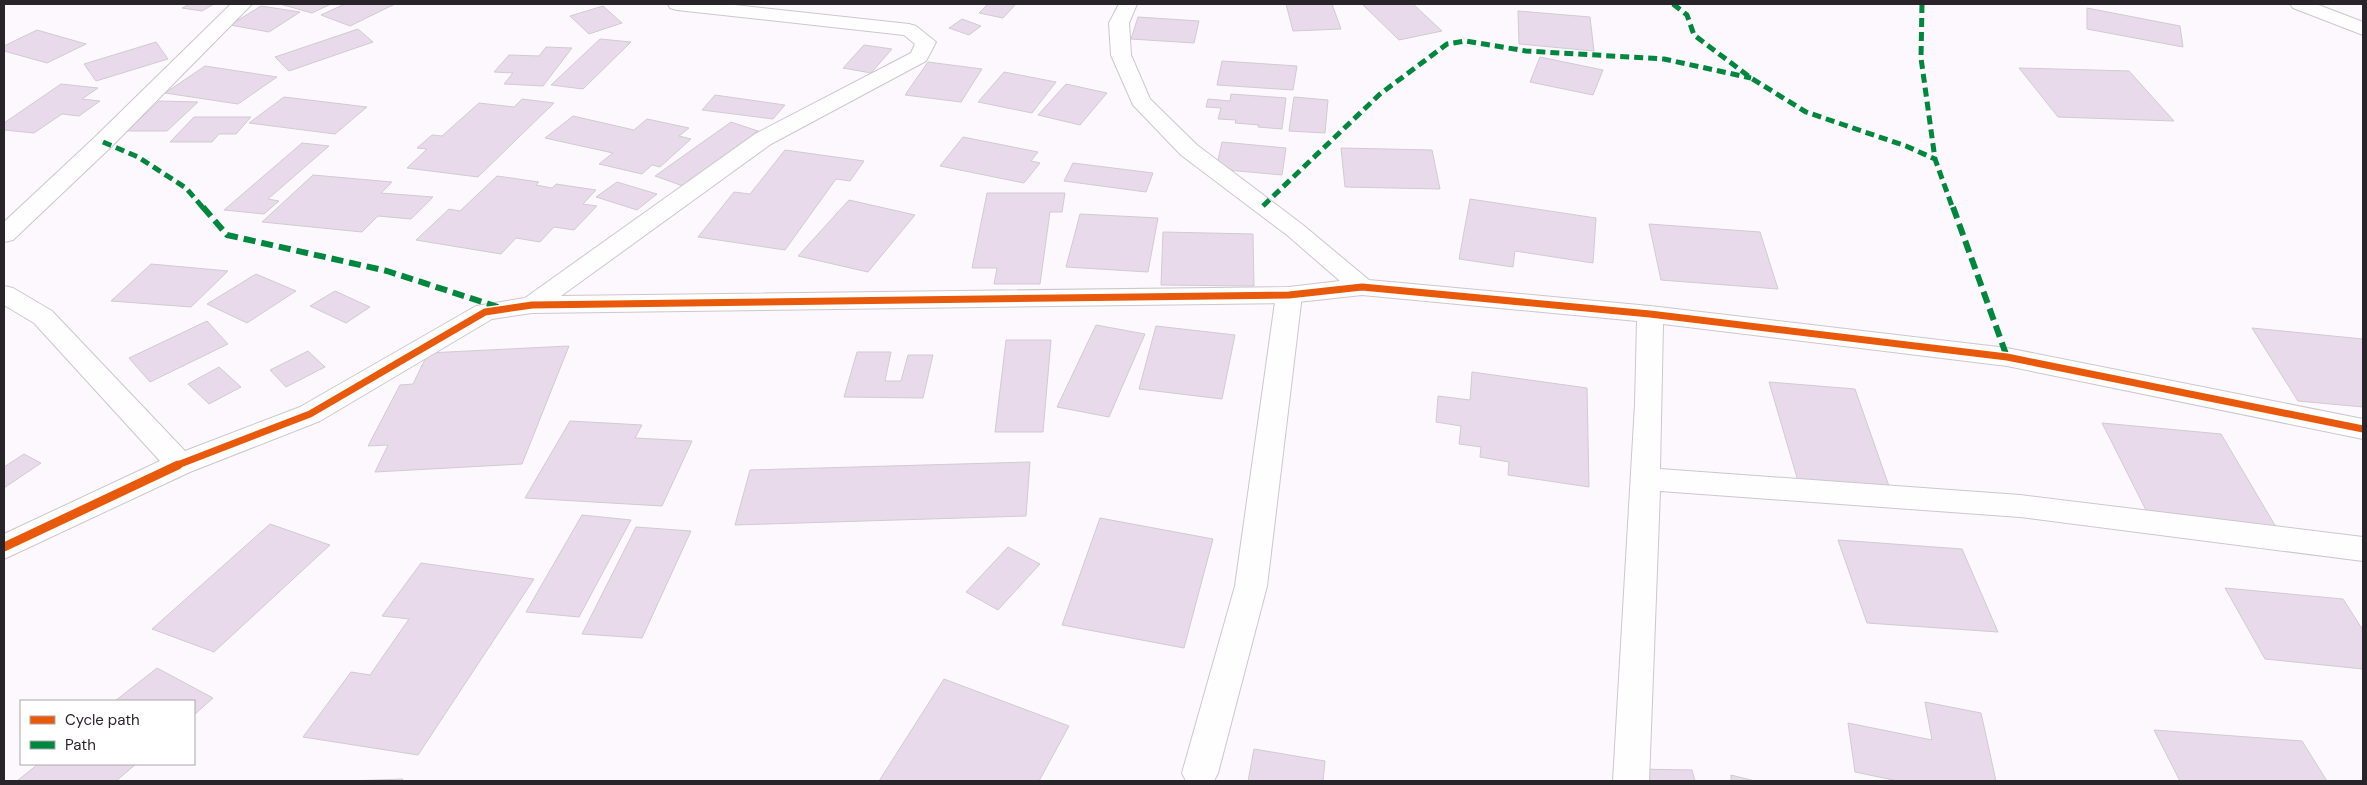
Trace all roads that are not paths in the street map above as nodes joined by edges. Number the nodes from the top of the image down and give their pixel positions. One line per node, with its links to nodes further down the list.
1 (242, 4): 7 (street)
2 (677, 4): 3 (street)
3 (681, 4): 11 (street)
4 (1128, 4): 8 (street)
5 (2300, 4): 6 (street)
6 (2363, 29)
7 (4, 235)
8 (1362, 287): 10 (street); 12 (street)
9 (4, 294): 14 (street)
10 (1289, 295): 11 (street); 18 (street)
11 (532, 305): 14 (street)
12 (1650, 314): 13 (street); 15 (street)
13 (2363, 429)
14 (180, 464): 16 (street)
15 (1646, 479): 17 (street); 19 (street)
16 (4, 547)
17 (2363, 549)
18 (1200, 773)
19 (1631, 781)

